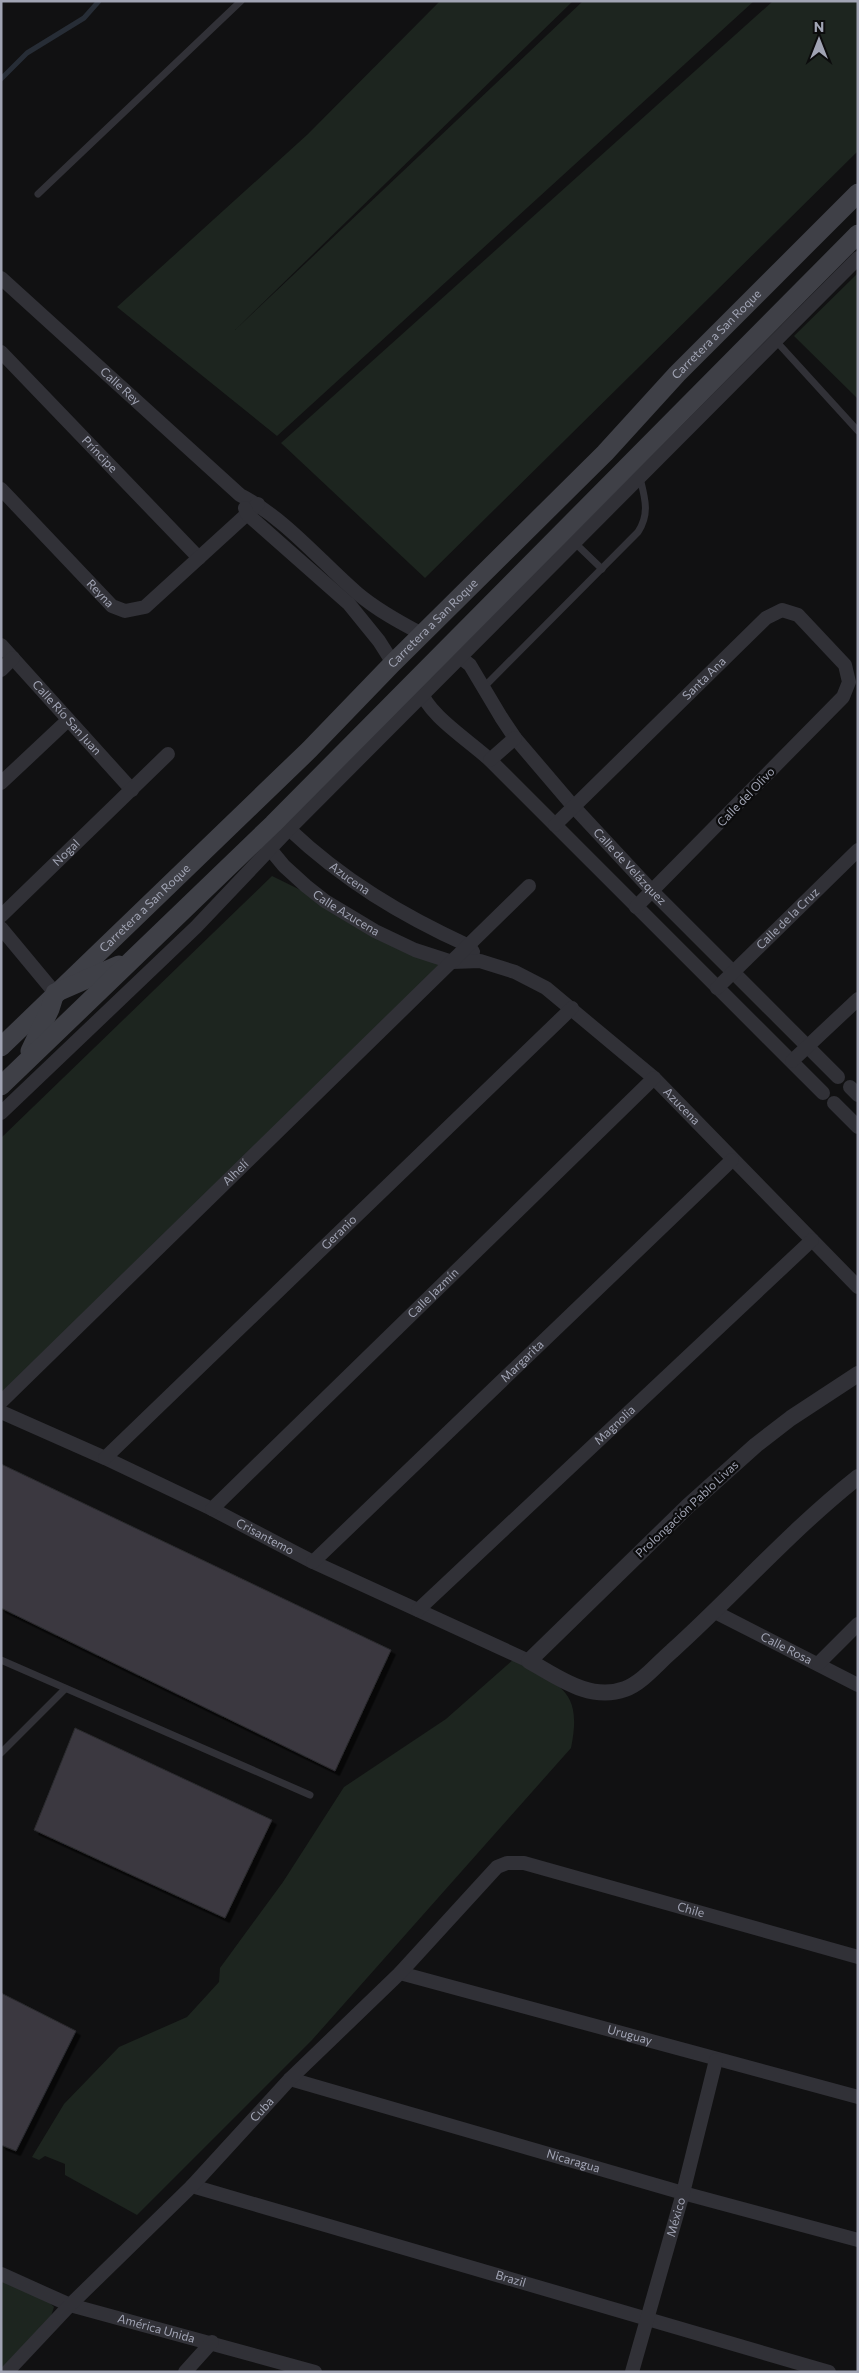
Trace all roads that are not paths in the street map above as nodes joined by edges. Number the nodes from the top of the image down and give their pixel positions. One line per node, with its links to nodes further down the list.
1 (241, 1): 3 (lane)
2 (858, 193): 18 (main road, Carretera a San Roque)
3 (38, 194)
4 (858, 234): 26 (main road, Carretera a San Roque)
5 (858, 258): 7 (street)
6 (1, 278): 12 (street, Calle Rey)
7 (776, 341): 9 (lane); 10 (street)
8 (1, 352): 16 (street, Príncipe)
9 (858, 431)
10 (640, 478): 15 (street); 17 (lane)
11 (1, 489): 16 (street, Reyna)
12 (240, 495): 13 (street, Calle Rey); 14 (street, Calle Rey)
13 (258, 504): 14 (street, Reyna); 19 (street, Calle Rey)
14 (247, 514): 16 (street, Reyna); 20 (street, Calle Rey)
15 (575, 543): 17 (lane); 23 (street)
16 (199, 558)
17 (602, 568): 29 (lane)
18 (468, 589): 21 (main road, Carretera a San Roque); 26 (main road)
19 (358, 593): 20 (street); 21 (street, Calle Rey)
20 (349, 604): 25 (street, Calle Rey)
21 (422, 634): 25 (main road, Carretera a San Roque)
22 (1, 645): 24 (street, Calle Río San Juan)
23 (460, 657): 26 (street); 29 (street, Calle de Velázquez); 30 (street)
24 (14, 658): 27 (street); 32 (street, Calle Río San Juan)
25 (393, 663): 31 (main road, Carretera a San Roque)
26 (424, 666): 30 (street, Calle de Velázquez); 31 (main road); 41 (main road, Carretera a San Roque)
27 (1, 670)
28 (849, 682): 39 (street, Santa Ana); 45 (street, Calle del Olivo)
29 (484, 687): 33 (street, Calle de Velázquez)
30 (422, 697): 36 (street, Calle de Velázquez); 41 (street)
31 (353, 706): 34 (main road, Carretera a San Roque)
32 (68, 720): 37 (street); 38 (street, Calle Río San Juan)
33 (515, 738): 36 (street); 39 (street, Calle de Velázquez)
34 (309, 750): 41 (main road); 43 (main road, Carretera a San Roque)
35 (168, 754): 38 (street, Nogal)
36 (490, 760): 40 (street, Calle de Velázquez)
37 (1, 784)
38 (132, 790): 47 (street, Nogal)
39 (573, 806): 40 (street, Santa Ana); 45 (street, Calle de Velázquez)
40 (555, 825): 46 (street, Calle de Velázquez)
41 (272, 832): 43 (main road); 49 (street, Azucena); 50 (main road, Carretera a San Roque); 52 (street, Calle Azucena); 67 (street)
42 (858, 850): 53 (street, Calle de la Cruz)
43 (192, 864): 55 (main road, Carretera a San Roque)
44 (529, 886): 49 (street, Alhelí)
45 (653, 892): 46 (street, Calle del Olivo); 53 (street, Calle de Velázquez)
46 (636, 907): 54 (street, Calle de Velázquez)
47 (1, 916)
48 (1, 928): 55 (street)
49 (469, 946): 51 (street, Azucena); 52 (street, Alhelí)
50 (137, 955): 55 (main road); 61 (main road, Carretera a San Roque)
51 (480, 961): 52 (street, Azucena); 57 (street, Azucena)
52 (452, 962): 73 (street, Alhelí)
53 (733, 972): 54 (street, Calle de la Cruz); 59 (street, Calle de Velázquez)
54 (718, 988): 60 (street, Calle de Velázquez)
55 (55, 993): 58 (main road, Carretera a San Roque); 61 (main road)
56 (858, 999): 59 (street)
57 (572, 1008): 63 (street, Azucena); 75 (street, Geranio)
58 (1, 1047)
59 (809, 1047): 60 (street); 62 (street, Calle de Velázquez)
60 (792, 1061): 65 (street, Calle de Velázquez)
61 (19, 1070): 64 (main road, Carretera a San Roque)
62 (838, 1077)
63 (654, 1078): 69 (street, Azucena); 77 (street, Calle Jazmín)
64 (1, 1086)
65 (823, 1093)
66 (834, 1103): 68 (street)
67 (1, 1113)
68 (858, 1127)
69 (732, 1160): 70 (street, Azucena); 78 (street, Margarita)
70 (812, 1240): 71 (street, Azucena); 79 (street, Magnolia)
71 (858, 1286)
72 (858, 1374): 83 (street, Prolongación Pablo Livas)
73 (1, 1402)
74 (1, 1412): 75 (street, Crisantemo)
75 (105, 1458): 77 (street, Crisantemo)
76 (858, 1476): 80 (street)
77 (212, 1509): 78 (street, Crisantemo)
78 (313, 1562): 79 (street, Crisantemo)
79 (418, 1610): 83 (street, Crisantemo)
80 (715, 1612): 83 (street); 84 (street, Calle Rosa)
81 (858, 1624): 84 (street)
82 (1, 1660): 86 (lane)
83 (529, 1662)
84 (818, 1664): 85 (street, Calle Rosa)
85 (858, 1685)
86 (65, 1689): 87 (lane); 88 (lane)
87 (1, 1753)
88 (310, 1795)
89 (524, 1863): 90 (street, Chile); 91 (street, Cuba)
90 (858, 1957)
91 (400, 1973): 92 (street, Uruguay); 93 (street, Cuba)
92 (716, 2060): 94 (street, Uruguay); 96 (street, México)
93 (290, 2079): 95 (street, Cuba); 96 (street, Nicaragua)
94 (858, 2097)
95 (192, 2186): 99 (street, Cuba); 100 (street, Brazil)
96 (683, 2193): 97 (street, Nicaragua); 100 (street, México)
97 (858, 2240)
98 (1, 2274): 99 (street, América Unida)
99 (70, 2305): 101 (street, América Unida); 102 (street, Cuba)
100 (645, 2319): 105 (street, México); 106 (street, Brazil)
101 (212, 2342): 103 (street); 104 (street, América Unida)
102 (7, 2372)
103 (185, 2372)
104 (315, 2372)
105 (632, 2372)
106 (829, 2372)

